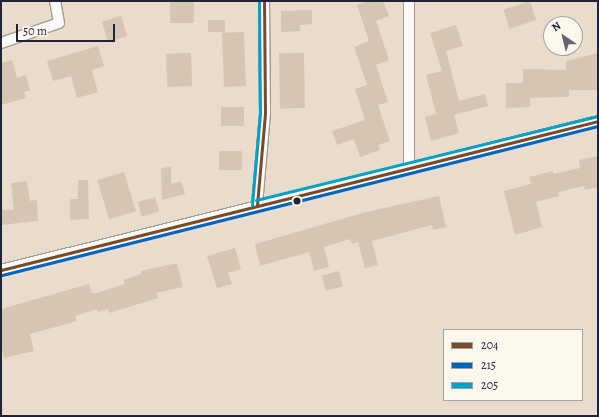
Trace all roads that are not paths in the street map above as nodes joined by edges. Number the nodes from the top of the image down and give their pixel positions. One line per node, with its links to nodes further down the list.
1 (55, 1): 4 (street)
2 (264, 1): 7 (street)
3 (409, 1): 6 (street)
4 (1, 43)
5 (598, 121): 6 (street)
6 (409, 168): 7 (street)
7 (257, 205): 8 (street)
8 (1, 270)

